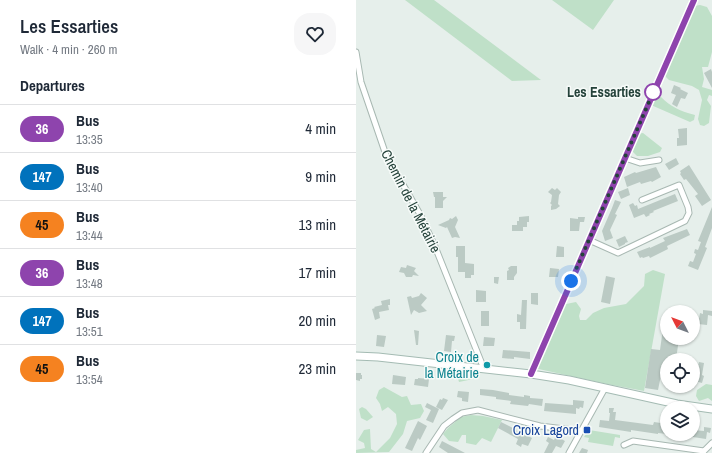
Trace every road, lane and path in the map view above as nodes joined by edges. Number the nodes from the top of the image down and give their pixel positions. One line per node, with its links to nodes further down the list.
1 (694, 0): 3 (street)
2 (356, 52): 8 (street, Chemin de la Métairie)
3 (624, 158): 4 (street); 6 (street)
4 (659, 160)
5 (642, 200): 6 (street)
6 (589, 240): 9 (street)
7 (356, 356): 8 (street)
8 (484, 369): 9 (street)
9 (531, 374): 10 (street)
10 (605, 388): 11 (street); 12 (street)
11 (712, 409)
12 (581, 431): 16 (street); 17 (street)
13 (712, 443): 15 (street)
14 (624, 445): 15 (street)
15 (703, 452)
16 (426, 453)
17 (569, 453)

